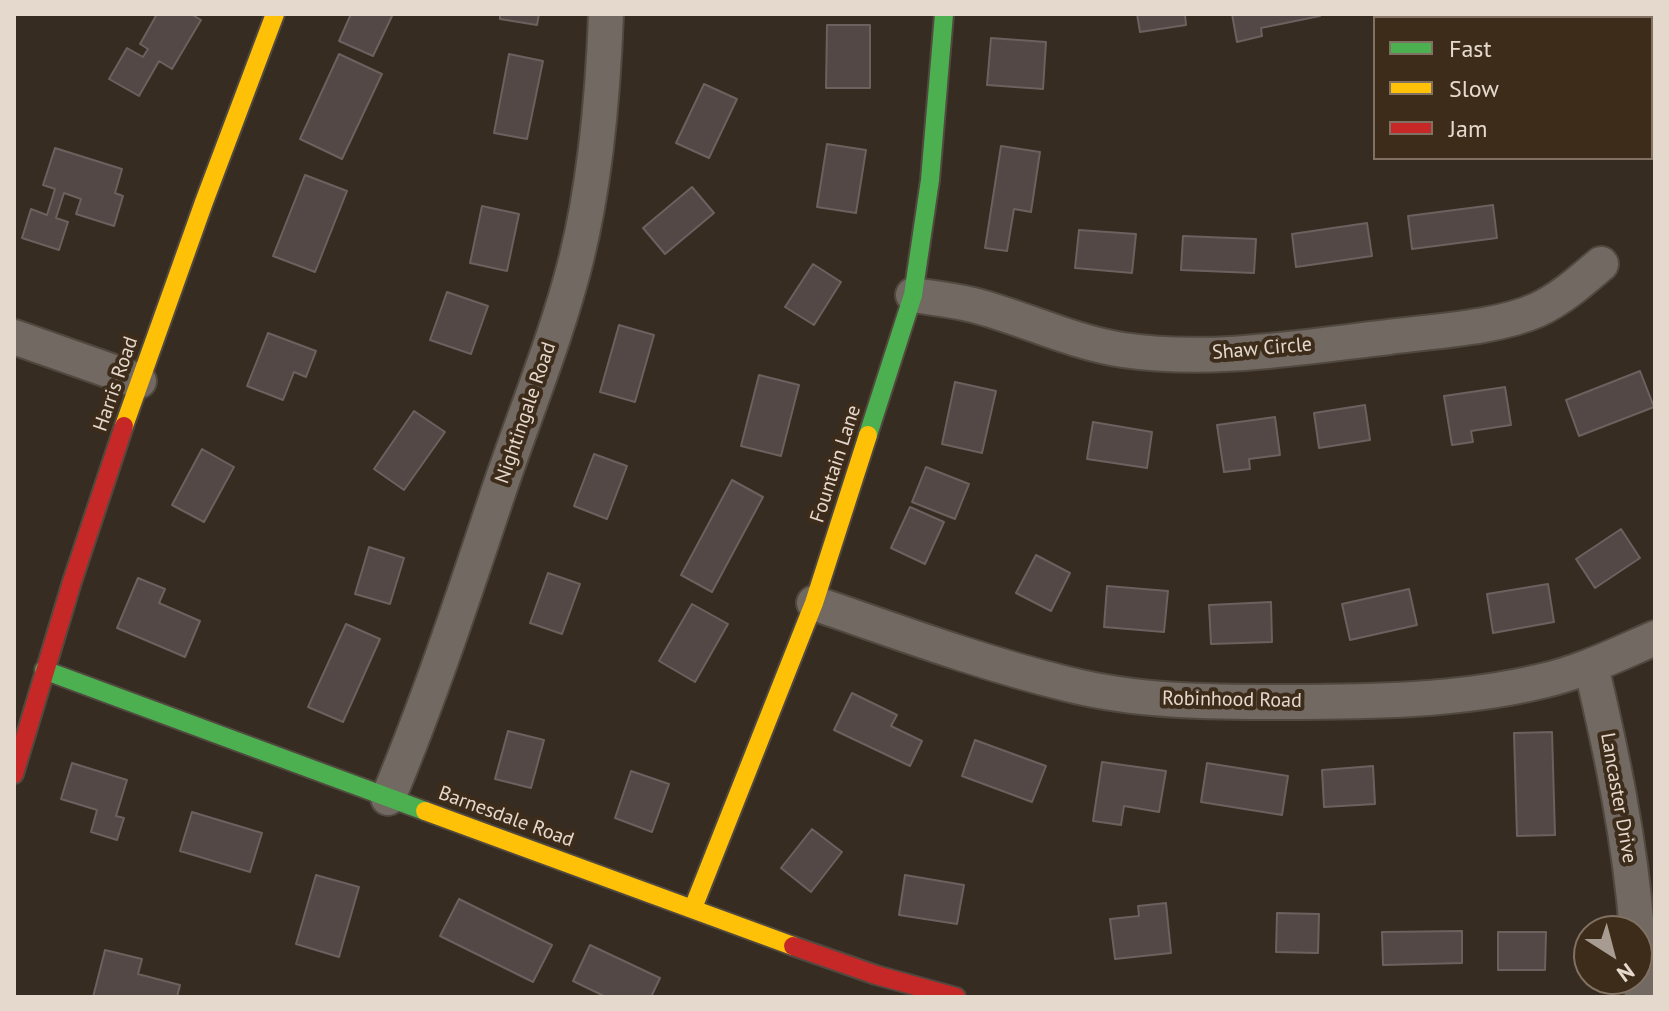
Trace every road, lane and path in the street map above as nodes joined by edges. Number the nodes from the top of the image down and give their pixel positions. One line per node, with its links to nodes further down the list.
1 (275, 14): 7 (street, Harris Road)
2 (606, 14): 13 (street, Nightingale Road)
3 (944, 14): 5 (street, Fountain Lane)
4 (1601, 264): 5 (street, Shaw Circle)
5 (913, 295): 8 (street, Fountain Lane)
6 (14, 337): 7 (street)
7 (139, 381): 11 (street, Harris Road)
8 (814, 603): 10 (street, Robinhood Road); 14 (street, Fountain Lane)
9 (1655, 638): 10 (street, Robinhood Road)
10 (1591, 666): 15 (street, Lancaster Drive)
11 (44, 670): 12 (street, Harris Road); 13 (street, Barnesdale Road)
12 (14, 774)
13 (388, 798): 14 (street, Barnesdale Road)
14 (693, 908): 16 (street, Barnesdale Road)
15 (1635, 915)
16 (956, 997)

